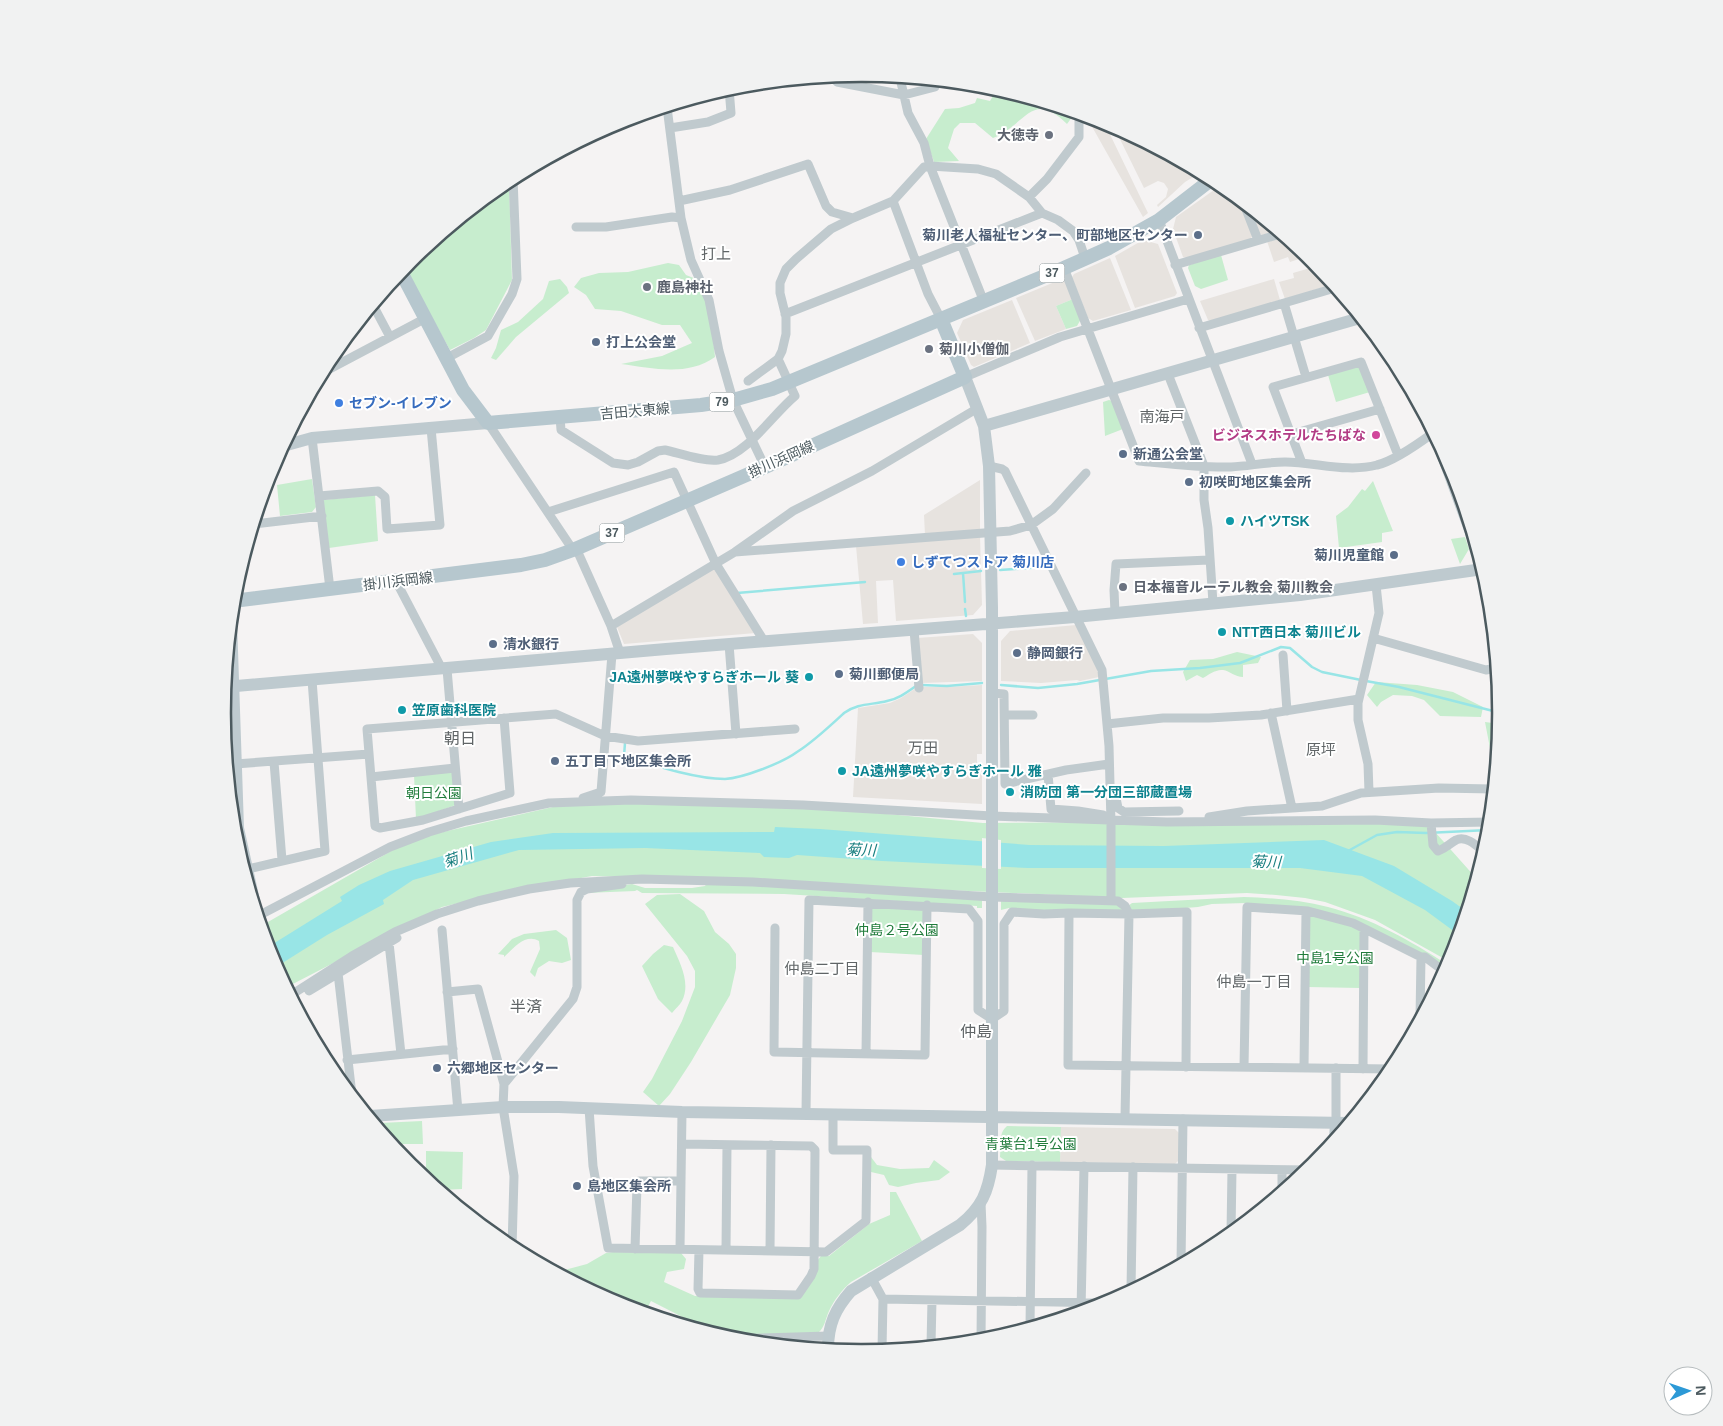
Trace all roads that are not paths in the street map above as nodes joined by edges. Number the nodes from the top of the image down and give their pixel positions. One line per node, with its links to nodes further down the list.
1 (842, 83): 4 (street)
2 (901, 84): 4 (street)
3 (935, 87): 4 (street)
4 (904, 95): 9 (street)
5 (730, 97): 8 (street)
6 (668, 113): 8 (street)
7 (1079, 121): 12 (street)
8 (670, 128): 13 (street)
9 (930, 166): 12 (street); 14 (street); 23 (street)
10 (1205, 185): 19 (main road, 37)
11 (513, 188): 42 (street)
12 (1030, 196): 15 (street)
13 (679, 201): 17 (street); 18 (street)
14 (892, 201): 18 (street); 25 (street)
15 (1042, 213): 23 (street); 24 (street)
16 (1249, 216): 22 (street)
17 (681, 218): 20 (street); 52 (street)
18 (852, 218): 34 (street)
19 (1159, 220): 24 (main road, 37); 26 (street)
20 (576, 227)
21 (1273, 236): 22 (street)
22 (1258, 240): 26 (street)
23 (962, 244): 25 (street); 31 (street)
24 (1085, 258): 27 (main road, 37)
25 (916, 262): 34 (street); 36 (street)
26 (1175, 266): 30 (street)
27 (1064, 268): 31 (main road, 37); 39 (street)
28 (405, 279): 35 (main road)
29 (1329, 290): 32 (street)
30 (1188, 299): 38 (street); 39 (street)
31 (984, 302): 36 (main road, 37)
32 (1284, 303): 38 (street); 41 (street)
33 (376, 311): 40 (street)
34 (785, 314): 43 (street)
35 (426, 318): 40 (street); 42 (main road)
36 (941, 319): 47 (main road); 50 (main road, 吉田大東線 / 79)
37 (1354, 320): 41 (street)
38 (1199, 328): 44 (street)
39 (1088, 329): 47 (street); 51 (street)
40 (390, 337): 45 (street)
41 (1294, 337): 44 (street); 48 (street)
42 (447, 358): 56 (main road)
43 (778, 359): 49 (street); 50 (street)
44 (1213, 361): 46 (street); 66 (street)
45 (335, 366)
46 (1168, 374): 51 (street); 68 (street)
47 (965, 377): 53 (street); 69 (main road, 掛川浜岡線 / 37)
48 (1306, 377): 54 (street); 59 (street)
49 (748, 381)
50 (790, 382): 52 (main road, 吉田大東線 / 79); 62 (street)
51 (1111, 390): 57 (street); 68 (street)
52 (734, 400): 55 (main road, 吉田大東線 / 79); 62 (street)
53 (978, 408): 57 (street); 79 (street)
54 (1380, 408): 59 (street); 64 (street)
55 (560, 417): 56 (main road, 吉田大東線 / 79); 62 (street)
56 (488, 423): 58 (street); 73 (street)
57 (984, 426): 67 (street)
58 (431, 428): 61 (street); 71 (street)
59 (1292, 434): 65 (street)
60 (1428, 436): 64 (street)
61 (312, 438): 63 (street); 71 (street)
62 (753, 440): 69 (street)
63 (293, 441)
64 (1398, 455): 65 (street)
65 (1302, 463): 66 (street)
66 (1252, 464): 68 (street)
67 (989, 466): 76 (street); 77 (street)
68 (1204, 466): 80 (street)
69 (766, 467): 72 (main road, 掛川浜岡線 / 37)
70 (1086, 473): 76 (street)
71 (319, 496): 74 (street)
72 (686, 501): 73 (street); 78 (main road, 掛川浜岡線 / 37); 81 (street)
73 (548, 512): 78 (street)
74 (322, 516): 75 (street); 85 (street)
75 (260, 523)
76 (1031, 525): 77 (street); 89 (street)
77 (990, 532): 79 (street); 90 (street)
78 (575, 549): 83 (main road, 掛川浜岡線 / 37); 91 (street)
79 (735, 552): 81 (street)
80 (1210, 560): 87 (street); 88 (street)
81 (716, 564): 91 (street); 94 (street)
82 (1476, 571): 84 (street)
83 (396, 581): 85 (main road, 掛川浜岡線 / 37); 98 (street)
84 (1376, 584): 87 (street); 93 (street)
85 (330, 590): 86 (main road, 掛川浜岡線 / 37)
86 (241, 600)
87 (1213, 603): 88 (street)
88 (1115, 613): 89 (street)
89 (1075, 617): 90 (street); 112 (street)
90 (991, 624): 92 (street); 103 (street)
91 (611, 626): 96 (street)
92 (914, 630): 94 (street); 101 (street)
93 (1373, 638): 99 (street); 104 (street)
94 (764, 641): 95 (street)
95 (729, 644): 96 (street); 114 (street)
96 (616, 654): 98 (street); 115 (street)
97 (1283, 655): 105 (street)
98 (444, 669): 100 (street); 111 (street)
99 (1491, 669)
100 (312, 680): 102 (street); 118 (street)
101 (919, 686)
102 (232, 687)
103 (992, 687): 108 (street); 132 (street)
104 (1359, 699): 105 (street); 127 (street)
105 (1287, 711): 107 (street)
106 (231, 713): 120 (street)
107 (1271, 713): 112 (street); 129 (street)
108 (1004, 715): 109 (street); 123 (street)
109 (1033, 715)
110 (504, 718): 111 (street); 115 (street); 130 (street)
111 (451, 722): 117 (street); 122 (street)
112 (1107, 724): 116 (street)
113 (795, 730): 114 (street)
114 (736, 734): 115 (street)
115 (605, 736): 128 (street)
116 (1109, 746): 121 (street); 131 (street)
117 (369, 754): 118 (street); 124 (street)
118 (318, 758): 119 (street); 138 (street)
119 (274, 762): 120 (street); 138 (street)
120 (235, 764): 125 (street)
121 (1109, 764): 123 (street); 133 (street)
122 (456, 768): 124 (street); 130 (street)
123 (1048, 774): 133 (street)
124 (371, 777): 130 (street)
125 (235, 785)
126 (1488, 789): 127 (street)
127 (1369, 792): 129 (street)
128 (571, 802): 132 (street); 147 (street)
129 (1292, 808): 134 (street)
130 (459, 809)
131 (1179, 811)
132 (992, 818): 133 (street); 141 (street)
133 (1111, 820): 134 (street); 142 (street)
134 (1179, 821): 136 (street)
135 (1482, 822): 136 (street)
136 (1432, 823): 137 (street)
137 (1477, 847)
138 (282, 860): 139 (street)
139 (250, 868)
140 (642, 879): 141 (street); 145 (street); 175 (street)
141 (992, 895): 142 (street); 161 (street)
142 (1111, 898): 149 (street)
143 (868, 902): 144 (street); 163 (street); 165 (street)
144 (927, 905): 161 (street); 165 (street)
145 (462, 906): 153 (street); 157 (street)
146 (1306, 912): 152 (street); 169 (street); 170 (street)
147 (263, 913)
148 (1069, 913): 149 (street); 161 (street); 167 (street)
149 (1128, 914): 167 (street); 168 (street)
150 (775, 928): 163 (street)
151 (442, 930): 158 (street)
152 (1364, 930): 154 (street); 172 (street)
153 (389, 943): 156 (street); 164 (street)
154 (1421, 957): 155 (street); 160 (street)
155 (1438, 967)
156 (338, 973): 159 (street); 166 (street)
157 (296, 992)
158 (447, 992): 162 (street); 175 (street)
159 (299, 997)
160 (1420, 1005)
161 (992, 1019): 183 (street)
162 (453, 1049): 164 (street); 178 (street)
163 (807, 1053): 165 (street); 180 (street)
164 (401, 1054): 166 (street)
165 (866, 1054)
166 (347, 1060): 174 (street)
167 (1126, 1066): 168 (street); 184 (street)
168 (1186, 1067): 169 (street)
169 (1244, 1067): 170 (street)
170 (1304, 1068): 171 (street)
171 (1336, 1068): 172 (street); 186 (street)
172 (1363, 1069): 173 (street)
173 (1382, 1069)
174 (350, 1082)
175 (504, 1084): 176 (street)
176 (503, 1107): 177 (street); 178 (street); 203 (street)
177 (589, 1108): 179 (street); 204 (street)
178 (458, 1111): 182 (street)
179 (682, 1112): 180 (street); 188 (street)
180 (806, 1113): 181 (street)
181 (833, 1114): 183 (street); 209 (street)
182 (376, 1116)
183 (992, 1117): 184 (street); 191 (street)
184 (1125, 1118): 185 (street)
185 (1183, 1119): 187 (street); 195 (street)
186 (1342, 1122)
187 (1341, 1123)
188 (682, 1144): 189 (street); 199 (street)
189 (727, 1145): 190 (street); 207 (street)
190 (772, 1146): 208 (street); 209 (street)
191 (992, 1164): 192 (street); 201 (street)
192 (1032, 1165): 193 (street); 216 (street)
193 (1084, 1166): 194 (street); 217 (street)
194 (1133, 1167): 195 (street); 212 (street)
195 (1182, 1168): 196 (street); 210 (street)
196 (1232, 1169): 197 (street); 202 (street)
197 (1282, 1170): 198 (street); 200 (street)
198 (1295, 1170)
199 (681, 1182): 204 (street); 205 (street)
200 (1282, 1182)
201 (981, 1203): 211 (street); 215 (street)
202 (1231, 1223)
203 (510, 1237)
204 (635, 1249): 205 (street)
205 (680, 1250): 206 (street)
206 (699, 1250): 207 (street); 209 (street)
207 (726, 1250): 208 (street)
208 (770, 1251): 209 (street)
209 (814, 1252)
210 (1181, 1256)
211 (871, 1278): 213 (street); 221 (street)
212 (1131, 1282)
213 (883, 1299): 214 (street); 225 (street)
214 (932, 1300): 215 (street); 223 (street)
215 (981, 1301): 216 (street); 220 (street)
216 (1031, 1302): 218 (street); 219 (street)
217 (1081, 1304)
218 (1074, 1306)
219 (1030, 1320)
220 (981, 1332)
221 (828, 1336): 222 (street); 224 (street)
222 (793, 1339)
223 (931, 1339)
224 (828, 1342)
225 (882, 1343)

